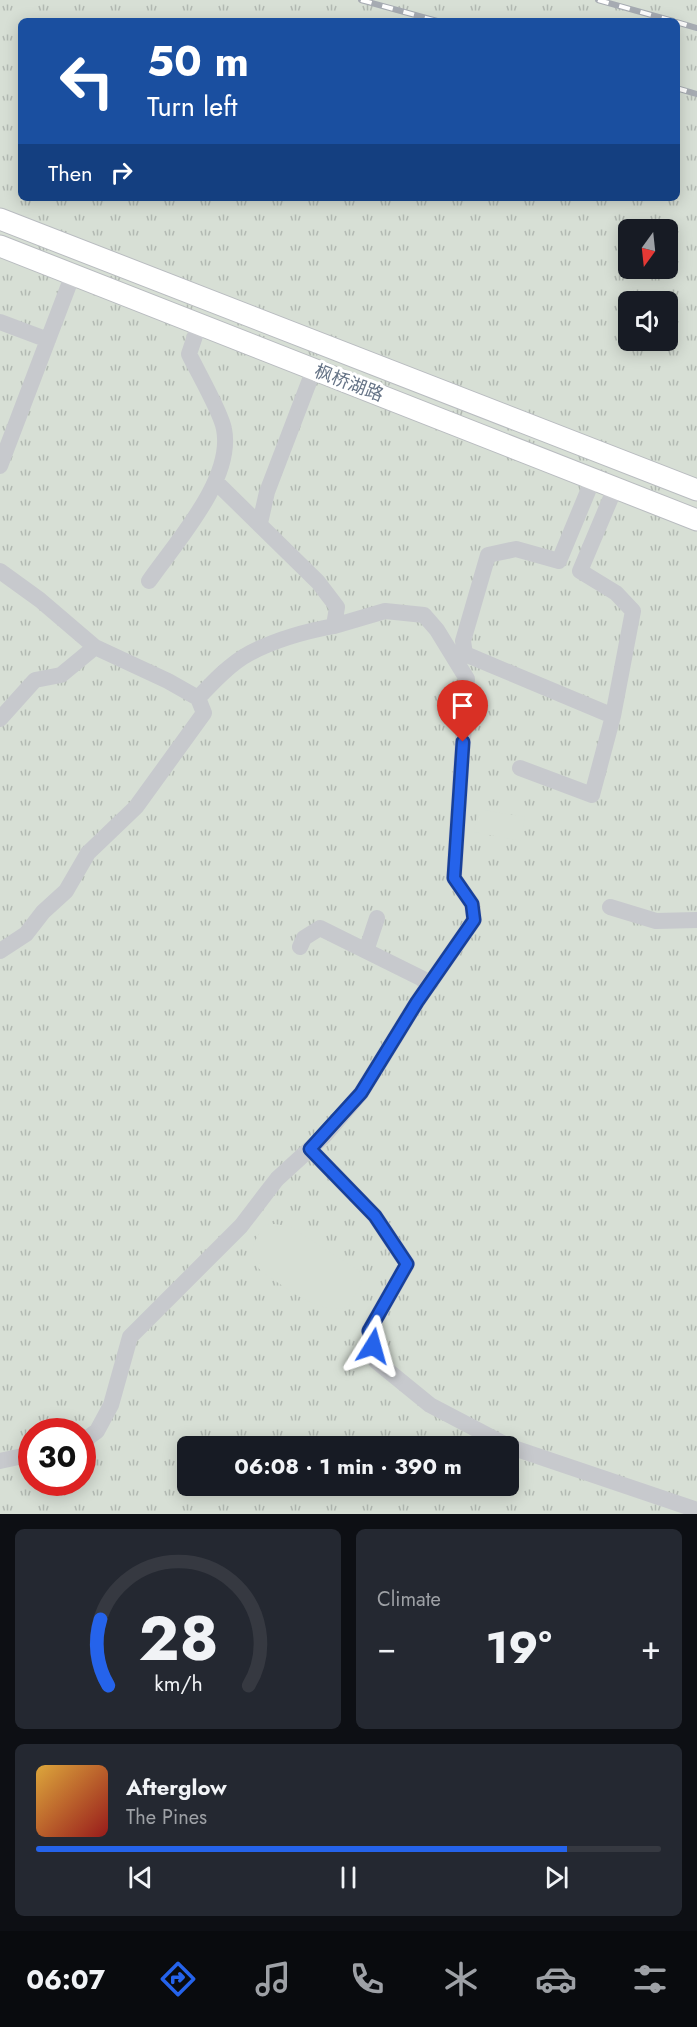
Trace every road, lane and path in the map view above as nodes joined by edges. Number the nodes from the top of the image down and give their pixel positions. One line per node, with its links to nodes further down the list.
1 (0, 219): 12 (main road, 枫桥湖路)
2 (0, 246): 3 (main road, 枫桥湖路)
3 (73, 274): 5 (main road, 枫桥湖路); 6 (street)
4 (0, 322): 6 (street)
5 (199, 324): 7 (main road, 枫桥湖路); 10 (street)
6 (48, 340): 8 (street)
7 (314, 369): 9 (main road, 枫桥湖路); 14 (street)
8 (0, 466)
9 (593, 479): 11 (main road, 枫桥湖路); 15 (street)
10 (216, 482): 14 (street); 18 (street)
11 (615, 488): 13 (main road, 枫桥湖路); 17 (street)
12 (697, 490)
13 (697, 520)
14 (260, 523): 19 (street)
15 (559, 561): 17 (street); 22 (street)
16 (0, 571): 20 (street)
17 (584, 574): 22 (street)
18 (149, 581)
19 (334, 626): 21 (street); 31 (street)
20 (95, 647): 21 (street); 23 (street)
21 (198, 698): 29 (street)
22 (613, 716): 24 (street)
23 (0, 719)
24 (520, 768)
25 (610, 908): 27 (street)
26 (376, 918): 30 (street)
27 (697, 921)
28 (300, 947): 30 (street)
29 (0, 951)
30 (366, 951): 31 (street)
31 (430, 983): 32 (street)
32 (310, 1149): 33 (street); 34 (street)
33 (96, 1432)
34 (489, 1436)
35 (519, 1450): 38 (street)
36 (18, 1457): 37 (street)
37 (0, 1461)
38 (676, 1509): 39 (street)
39 (697, 1510)

